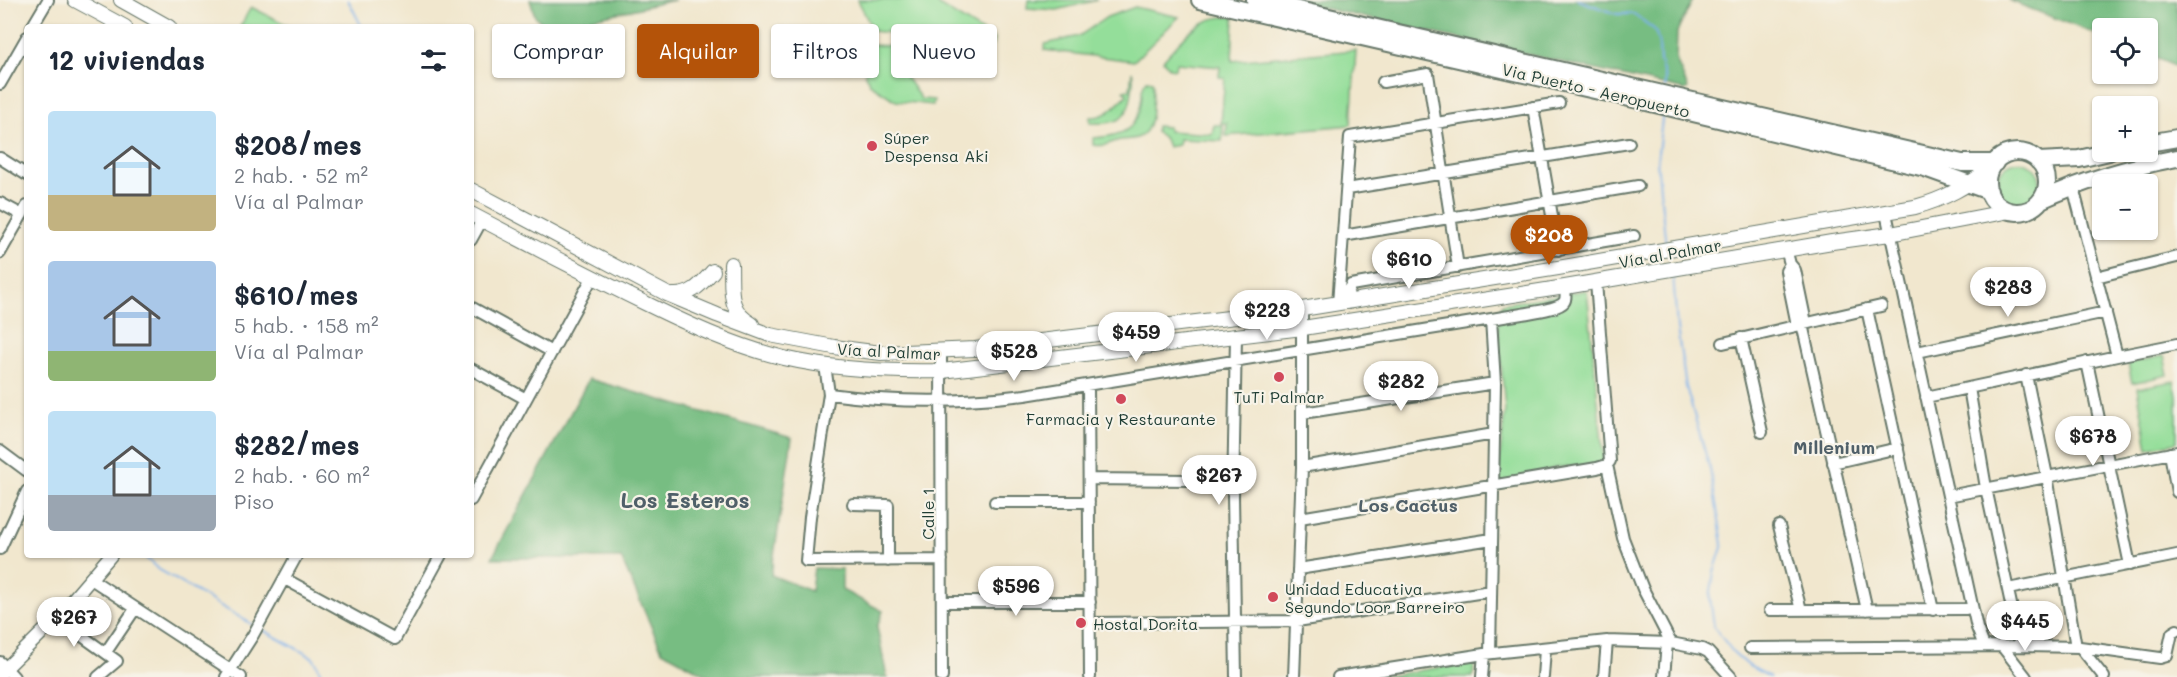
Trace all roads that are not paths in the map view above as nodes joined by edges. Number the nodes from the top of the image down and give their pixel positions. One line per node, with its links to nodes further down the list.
1 (48, 0): 6 (street)
2 (75, 0): 7 (main road)
3 (122, 0): 8 (main road)
4 (1200, 0): 13 (main road, Via Puerto - Aeropuerto)
5 (1255, 0): 13 (main road, Via Puerto - Aeropuerto)
6 (34, 24)
7 (119, 24)
8 (164, 24)
9 (24, 40): 10 (street)
10 (3, 72): 12 (street)
11 (1383, 82): 17 (street)
12 (0, 84)
13 (1635, 93): 15 (main road, Via Puerto - Aeropuerto)
14 (1558, 103): 16 (street)
15 (1689, 106): 26 (main road, Via Puerto - Aeropuerto); 29 (main road, Via Puerto - Aeropuerto)
16 (1533, 107): 17 (street); 22 (street)
17 (1435, 123): 28 (street); 32 (street)
18 (2177, 138): 19 (main road)
19 (2158, 141)
20 (1629, 142): 22 (street)
21 (2092, 156): 25 (main road)
22 (1543, 157): 28 (street); 36 (street)
23 (0, 158): 27 (street)
24 (2177, 158): 31 (main road)
25 (2038, 160): 26 (main road); 35 (main road)
26 (1993, 165): 29 (main road, Vía al Palmar); 33 (main road)
27 (24, 172)
28 (1443, 174): 32 (street); 42 (street)
29 (1969, 184): 33 (main road, Via Puerto - Aeropuerto); 40 (main road, Vía al Palmar)
30 (1638, 186): 36 (street)
31 (2073, 187): 35 (main road); 53 (street)
32 (1347, 189): 44 (street)
33 (1989, 191): 39 (main road)
34 (474, 192): 57 (main road, Vía al Palmar)
35 (2041, 200): 39 (main road)
36 (1550, 201): 42 (street); 47 (street)
37 (0, 203): 38 (street)
38 (24, 211): 48 (street)
39 (2010, 211): 43 (main road, Vía al Palmar)
40 (1886, 213): 43 (street); 58 (main road, Vía al Palmar)
41 (477, 217): 54 (main road, Vía al Palmar)
42 (1451, 219): 44 (street); 51 (street)
43 (1890, 234): 46 (main road, Vía al Palmar); 75 (street)
44 (1343, 236): 58 (street)
45 (1634, 236): 47 (street)
46 (1786, 249): 55 (main road, Vía al Palmar); 65 (street)
47 (1558, 250): 51 (street)
48 (0, 251)
49 (2177, 257): 53 (street)
50 (731, 264): 67 (main road)
51 (1458, 267): 58 (street)
52 (713, 271): 57 (main road)
53 (2096, 277): 63 (street)
54 (592, 278): 73 (street); 79 (main road, Vía al Palmar)
55 (1596, 282): 56 (main road, Vía al Palmar); 98 (street)
56 (1565, 287): 64 (street); 66 (main road, Vía al Palmar)
57 (667, 294): 67 (main road, Vía al Palmar)
58 (1344, 303): 61 (main road, Vía al Palmar)
59 (1881, 306): 62 (street)
60 (474, 309): 73 (street)
61 (1302, 309): 66 (street); 74 (main road, Vía al Palmar)
62 (1867, 309): 65 (street); 93 (street)
63 (2106, 312): 75 (street); 76 (street)
64 (1491, 319): 72 (street); 83 (street)
65 (1802, 324): 69 (street); 96 (street)
66 (1303, 328): 68 (main road, Vía al Palmar); 72 (street)
67 (770, 334): 74 (main road, Vía al Palmar)
68 (1236, 336): 77 (street); 81 (main road, Vía al Palmar)
69 (1741, 338): 70 (street); 91 (street)
70 (1723, 343)
71 (2177, 344): 76 (street)
72 (1303, 350): 77 (street); 90 (street)
73 (552, 352): 88 (street)
74 (941, 352): 81 (street, Calle 1)
75 (1917, 352): 87 (street)
76 (2117, 356): 78 (street)
77 (1236, 360): 84 (street); 141 (street)
78 (2087, 362): 82 (street); 97 (street)
79 (825, 364): 81 (main road, Vía al Palmar); 86 (street)
80 (474, 371): 88 (street)
81 (942, 371): 89 (street, Calle 1)
82 (2026, 375): 85 (street); 101 (street)
83 (1495, 382): 90 (street); 92 (street)
84 (1088, 386): 89 (street); 102 (street)
85 (1969, 388): 87 (street); 105 (street)
86 (829, 394): 89 (street); 122 (street)
87 (1926, 397): 108 (street)
88 (526, 399): 107 (street)
89 (942, 401): 121 (street, Calle 1)
90 (1303, 413): 99 (street)
91 (1762, 432)
92 (1494, 434): 99 (street); 104 (street)
93 (1898, 448): 96 (street); 137 (street)
94 (0, 451): 100 (street)
95 (2174, 452): 97 (street); 106 (street)
96 (1833, 463): 136 (street)
97 (2107, 464): 101 (street); 123 (street)
98 (1607, 465): 104 (street); 144 (street)
99 (1302, 467): 113 (street)
100 (24, 469)
101 (2047, 476): 105 (street); 125 (street)
102 (1089, 479): 103 (street); 111 (street)
103 (1189, 480)
104 (1493, 486): 113 (street); 115 (street)
105 (1986, 488): 108 (street); 128 (street)
106 (2177, 492)
107 (474, 494)
108 (1948, 496): 147 (street)
109 (24, 497): 116 (street)
110 (995, 502): 111 (street)
111 (1089, 502): 131 (street)
112 (853, 504): 122 (street)
113 (1300, 518): 124 (street)
114 (1779, 526): 135 (street)
115 (1492, 539): 124 (street); 129 (street)
116 (2, 542)
117 (2177, 555): 123 (street)
118 (108, 558): 126 (street)
119 (296, 558): 127 (street)
120 (439, 558): 127 (street)
121 (942, 560): 122 (street); 130 (street, Calle 1)
122 (888, 561)
123 (2130, 565): 125 (street)
124 (1298, 569): 139 (street)
125 (2064, 578): 128 (street); 148 (street)
126 (91, 579): 132 (street); 138 (street)
127 (285, 579): 154 (street)
128 (2008, 589): 146 (street)
129 (1491, 591): 139 (street); 152 (street)
130 (942, 602): 131 (street); 159 (street, Calle 1)
131 (1090, 602): 140 (street)
132 (135, 609): 151 (street); 154 (street)
133 (1966, 609): 137 (street)
134 (1770, 610): 135 (street)
135 (1801, 610): 136 (street)
136 (1868, 610): 137 (street)
137 (1933, 610)
138 (57, 618): 151 (street); 153 (street)
139 (1297, 621): 141 (street); 162 (street)
140 (1090, 623): 141 (street); 160 (street)
141 (1236, 623): 161 (street)
142 (2177, 630): 148 (street)
143 (1607, 641): 144 (street); 150 (street); 166 (street)
144 (1669, 643): 155 (street); 167 (street)
145 (2001, 645): 146 (street); 147 (street); 156 (street)
146 (2020, 645): 148 (street)
147 (1984, 646): 149 (street)
148 (2078, 647): 168 (street)
149 (1750, 648)
150 (1545, 649): 152 (street); 165 (street)
151 (105, 652): 157 (street)
152 (1487, 654): 163 (street); 164 (street)
153 (5, 670)
154 (228, 674): 158 (street)
155 (1729, 676)
156 (2023, 676)
157 (98, 677)
158 (241, 677)
159 (942, 677)
160 (1090, 677)
161 (1236, 677)
162 (1294, 677)
163 (1338, 677)
164 (1482, 677)
165 (1542, 677)
166 (1604, 677)
167 (1664, 677)
168 (2104, 677)

